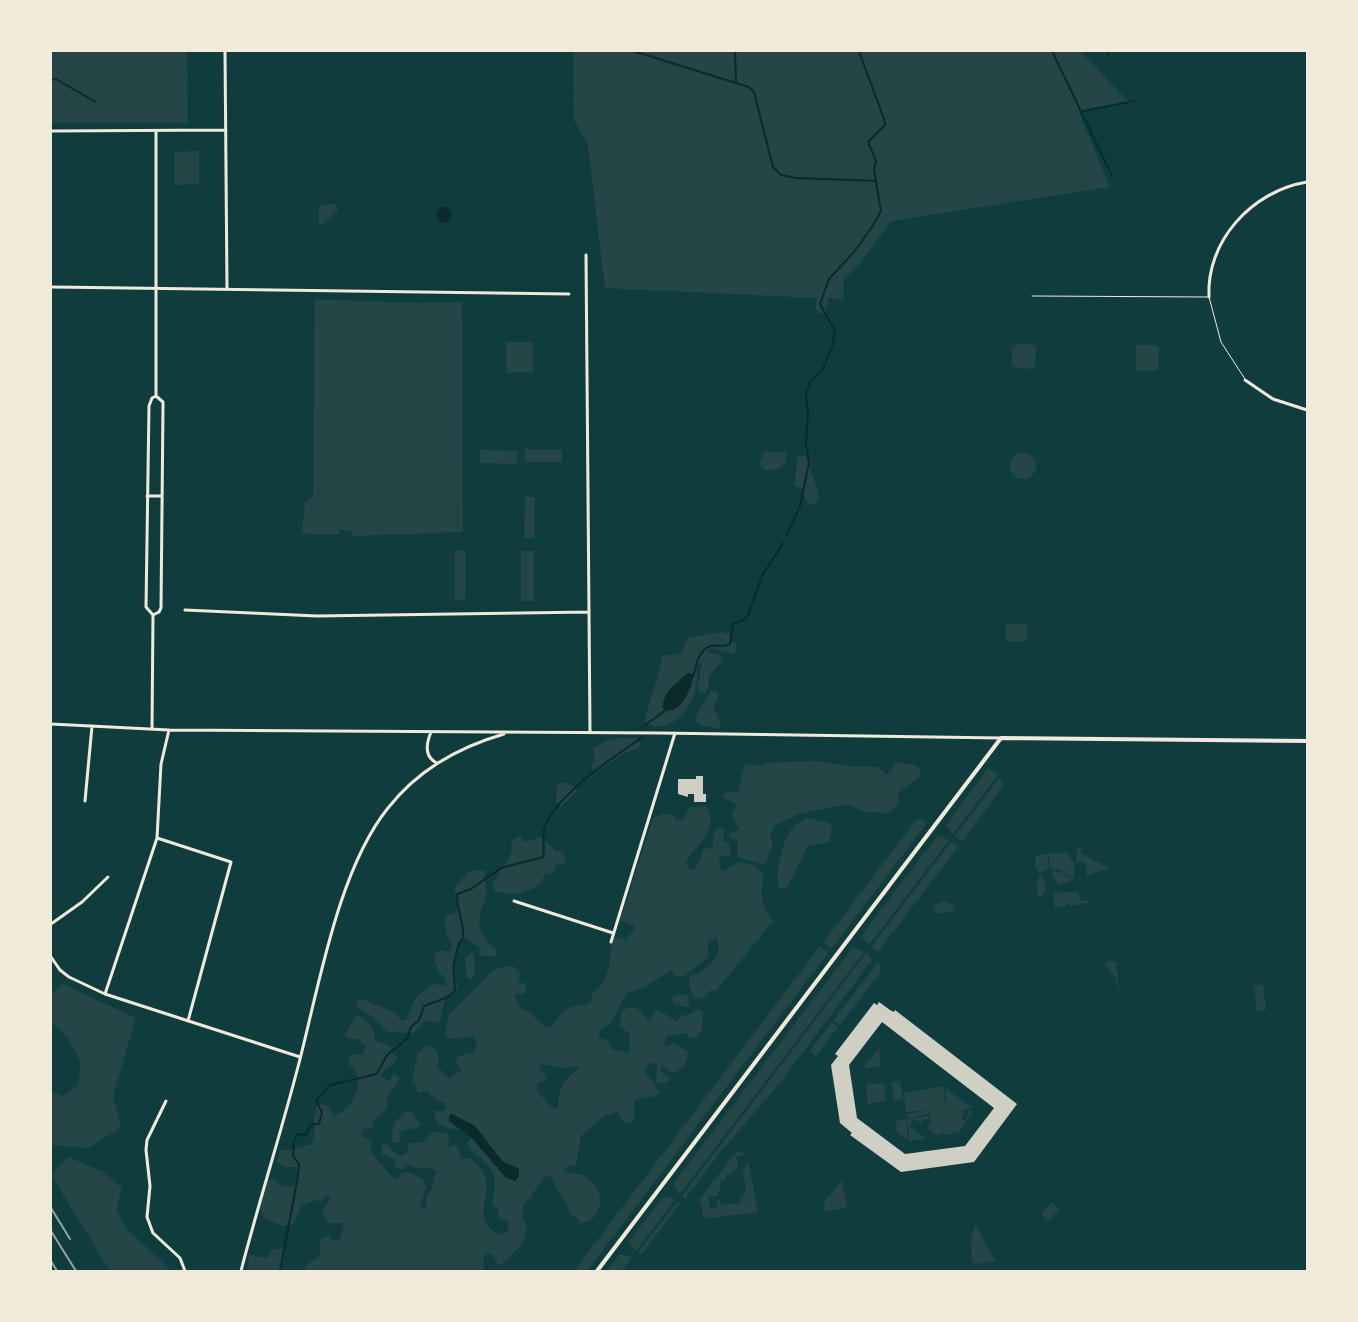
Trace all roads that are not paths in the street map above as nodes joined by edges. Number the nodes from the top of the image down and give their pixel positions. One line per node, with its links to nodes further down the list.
1 (225, 51): 3 (street)
2 (156, 130): 3 (street); 4 (street); 8 (street)
3 (226, 130): 9 (street)
4 (51, 132)
5 (1307, 182): 12 (street)
6 (586, 255): 19 (street)
7 (53, 287): 8 (street)
8 (157, 288): 9 (street); 14 (street)
9 (227, 289): 10 (street)
10 (569, 294)
11 (1032, 296): 12 (lane)
12 (1209, 297): 13 (lane)
13 (1245, 380): 15 (street)
14 (156, 396): 16 (street); 17 (street)
15 (1307, 410)
16 (147, 496): 17 (street); 20 (street)
17 (162, 496): 20 (street)
18 (185, 610): 19 (street)
19 (589, 612): 26 (street)
20 (153, 615): 23 (street)
21 (51, 724): 22 (street)
22 (92, 726): 23 (street); 32 (street)
23 (152, 729): 24 (street)
24 (169, 730): 25 (street); 33 (street)
25 (431, 732): 27 (street); 31 (street)
26 (590, 732): 27 (street); 28 (street)
27 (506, 733): 31 (street)
28 (675, 733): 29 (street); 37 (street)
29 (1001, 738): 30 (street); 46 (street)
30 (1307, 741)
31 (437, 763): 42 (street)
32 (84, 801)
33 (157, 838): 40 (street); 41 (street)
34 (108, 877): 36 (street)
35 (514, 901): 37 (street)
36 (51, 924)
37 (613, 933): 38 (street)
38 (610, 942)
39 (51, 957): 40 (street)
40 (105, 994): 41 (street)
41 (188, 1021): 42 (street)
42 (300, 1057): 45 (street)
43 (166, 1101): 44 (street)
44 (186, 1271)
45 (241, 1271)
46 (597, 1271)

